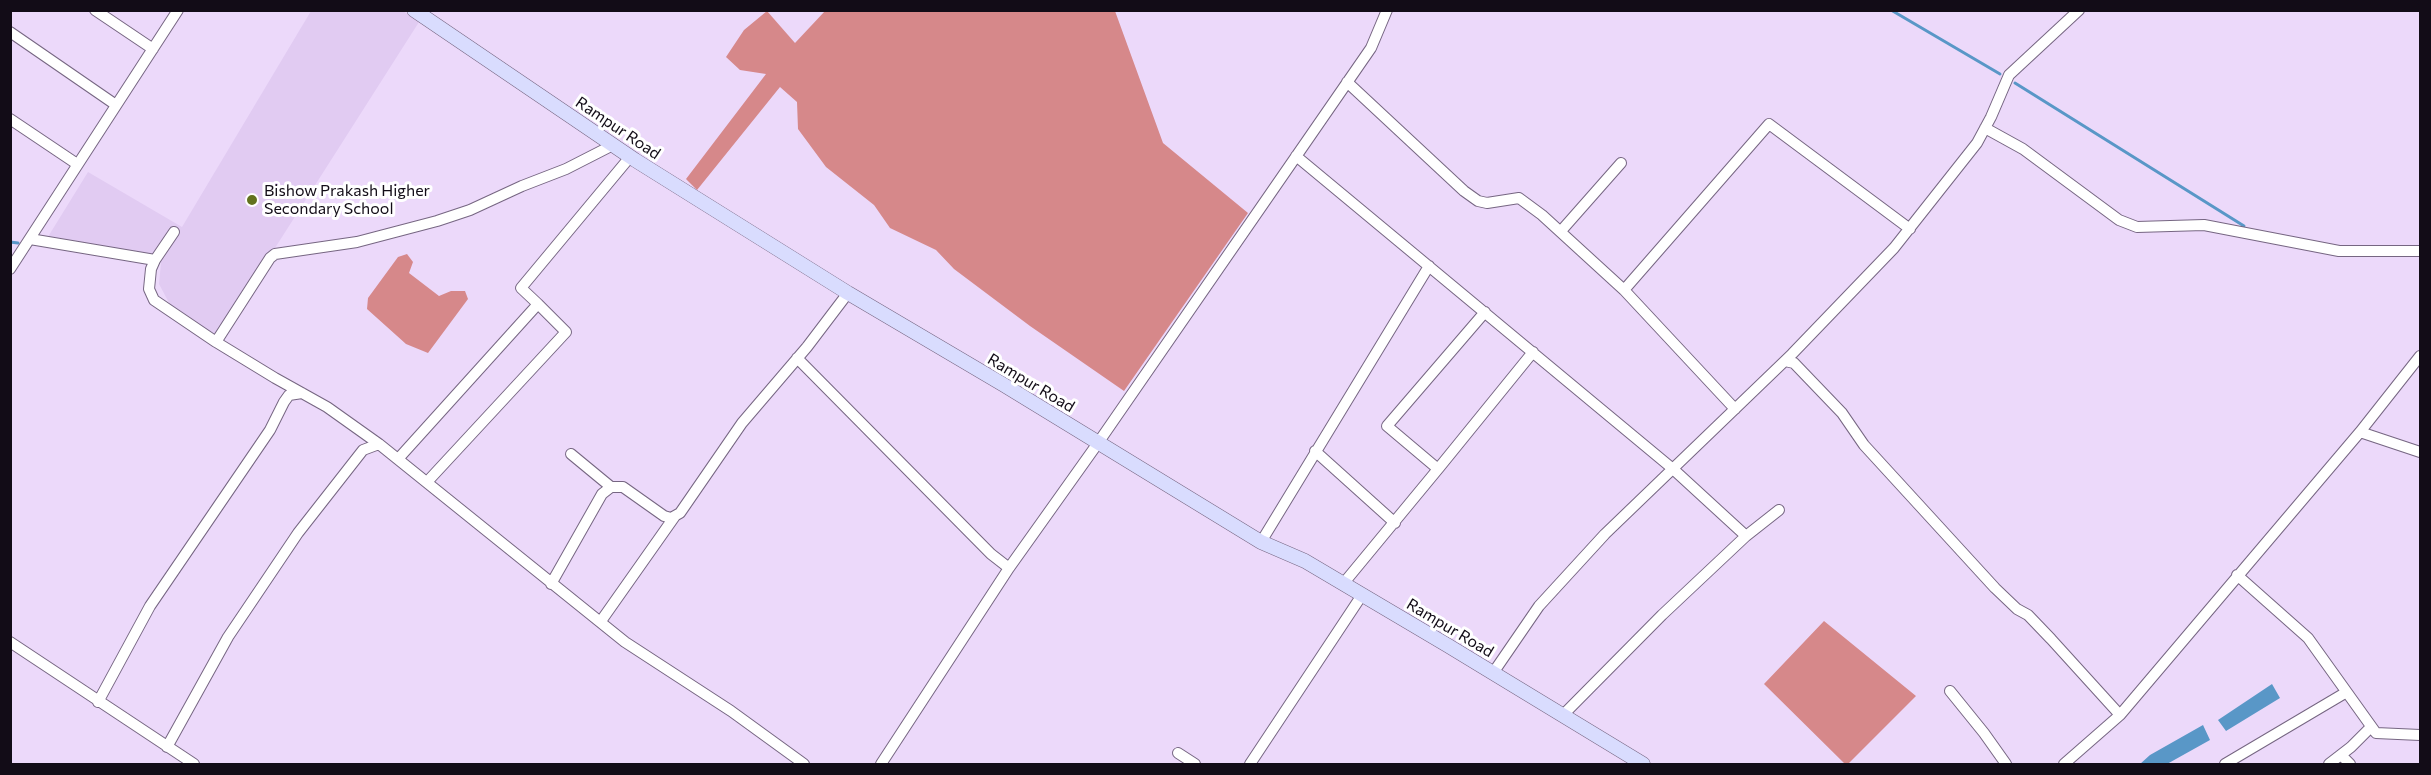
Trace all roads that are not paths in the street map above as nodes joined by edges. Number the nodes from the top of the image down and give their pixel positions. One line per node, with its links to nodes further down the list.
1 (95, 10): 7 (street)
2 (178, 10): 7 (street)
3 (414, 10): 12 (main road, Rampur Road)
4 (1387, 10): 8 (street)
5 (2079, 10): 11 (street)
6 (10, 32): 9 (street)
7 (153, 49): 9 (street)
8 (1347, 82): 13 (street); 18 (street)
9 (116, 105): 16 (street)
10 (10, 119): 16 (street)
11 (1985, 128): 17 (street); 21 (street)
12 (613, 145): 14 (main road, Rampur Road); 29 (street)
13 (1296, 156): 23 (street); 39 (street)
14 (630, 157): 26 (main road, Rampur Road); 27 (street)
15 (1621, 163): 18 (street)
16 (77, 164): 20 (street)
17 (1911, 229): 25 (street); 33 (street)
18 (1561, 231): 25 (street)
19 (174, 232): 22 (street)
20 (30, 239): 22 (street); 24 (street)
21 (2421, 251)
22 (155, 260): 29 (street)
23 (1430, 266): 28 (street); 41 (street)
24 (10, 269)
25 (1624, 290): 37 (street)
26 (848, 293): 32 (street); 39 (main road, Rampur Road)
27 (538, 304): 44 (street); 47 (street)
28 (1485, 312): 30 (street); 45 (street)
29 (216, 342): 34 (street)
30 (1533, 352): 45 (street); 46 (street)
31 (2421, 356): 38 (street)
32 (797, 358): 50 (street); 54 (street)
33 (1785, 361): 37 (street); 65 (street)
34 (275, 378): 35 (street); 36 (street)
35 (302, 393): 36 (street); 40 (street)
36 (282, 406): 64 (street)
37 (1735, 409): 46 (street)
38 (2360, 432): 42 (street); 55 (street)
39 (1098, 443): 53 (main road, Rampur Road); 54 (street)
40 (379, 444): 44 (street); 69 (street)
41 (1315, 451): 51 (street); 53 (street)
42 (2421, 452)
43 (571, 454): 48 (street)
44 (398, 459): 47 (street)
45 (1438, 469): 51 (street)
46 (1673, 469): 52 (street); 61 (street)
47 (427, 482): 56 (street)
48 (610, 487): 50 (street); 56 (street)
49 (1779, 510): 52 (street)
50 (675, 516): 59 (street)
51 (1395, 523): 57 (street)
52 (1746, 536): 66 (street)
53 (1261, 542): 57 (main road, Rampur Road)
54 (1009, 568): 74 (street)
55 (2237, 575): 63 (street); 65 (street)
56 (551, 584): 59 (street)
57 (1343, 584): 58 (main road, Rampur Road)
58 (1362, 595): 61 (main road, Rampur Road); 76 (street)
59 (601, 621): 73 (street)
60 (10, 642): 64 (street)
61 (1492, 673): 66 (main road, Rampur Road)
62 (1950, 691): 78 (street)
63 (2345, 693): 67 (street); 80 (street)
64 (98, 702): 69 (street)
65 (2120, 715): 79 (street)
66 (1562, 717): 77 (main road, Rampur Road)
67 (2371, 727): 68 (street); 71 (street)
68 (2421, 735)
69 (167, 747): 72 (street)
70 (1178, 753): 75 (street)
71 (2341, 755): 81 (street); 82 (street)
72 (194, 765)
73 (804, 765)
74 (881, 765)
75 (1195, 765)
76 (1250, 765)
77 (1642, 765)
78 (2006, 765)
79 (2064, 765)
80 (2225, 765)
81 (2329, 765)
82 (2350, 765)

